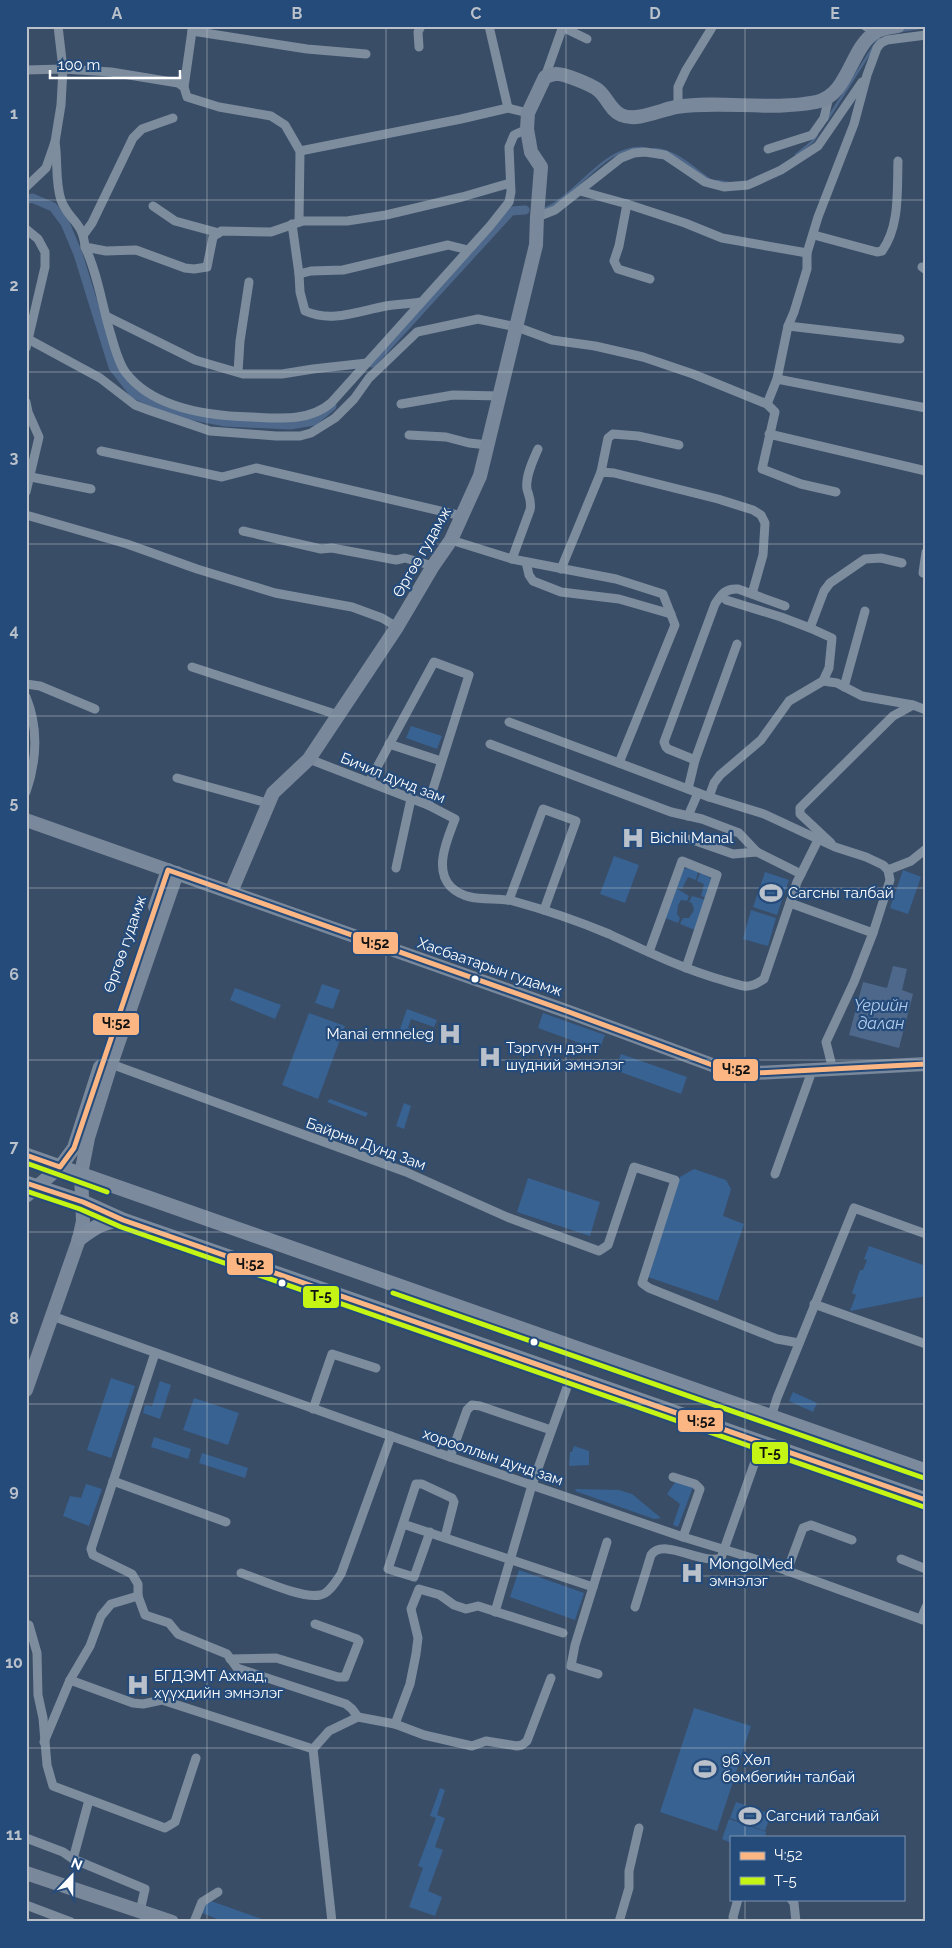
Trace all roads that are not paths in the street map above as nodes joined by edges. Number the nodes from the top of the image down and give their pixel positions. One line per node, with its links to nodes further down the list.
1 (58, 26): 13 (street)
2 (421, 26): 11 (street)
3 (489, 26): 20 (street)
4 (713, 26): 19 (street)
5 (898, 26): 8 (street)
6 (562, 27): 10 (street); 16 (street)
7 (193, 29): 12 (street); 17 (street)
8 (870, 29): 18 (street)
9 (926, 34): 15 (street)
10 (587, 39)
11 (418, 47)
12 (366, 54)
13 (63, 69): 14 (street); 17 (street); 24 (street)
14 (26, 70)
15 (866, 75): 30 (street); 38 (street)
16 (545, 77): 19 (street); 21 (street, Өргөө гудамж)
17 (184, 87): 26 (street)
18 (829, 97): 19 (street); 25 (street)
19 (678, 107)
20 (508, 108): 21 (street); 26 (street)
21 (528, 113): 23 (street, Өргөө гудамж)
22 (173, 118): 37 (street)
23 (528, 129): 28 (street); 33 (street, Өргөө гудамж)
24 (55, 142): 29 (street); 37 (street)
25 (768, 149)
26 (300, 151): 34 (street)
27 (898, 161): 38 (street)
28 (510, 183): 34 (street); 40 (street)
29 (26, 187)
30 (580, 191): 31 (street); 33 (street)
31 (627, 204): 41 (street); 43 (street)
32 (153, 206): 36 (street)
33 (536, 217): 49 (street, Өргөө гудамж)
34 (296, 223): 36 (street); 42 (street)
35 (26, 229): 46 (street)
36 (219, 233): 39 (street)
37 (84, 234): 39 (street)
38 (814, 235): 41 (street)
39 (85, 247): 47 (street)
40 (468, 250): 42 (street); 45 (street)
41 (807, 253): 48 (street)
42 (299, 274): 45 (street)
43 (650, 279)
44 (249, 282): 53 (street)
45 (422, 302): 52 (street)
46 (30, 312): 51 (street)
47 (106, 316): 52 (street); 53 (street)
48 (788, 326): 50 (street); 54 (street)
49 (517, 327): 51 (street); 55 (street, Өргөө гудамж); 58 (street)
50 (900, 339)
51 (27, 343)
52 (367, 363): 53 (street)
53 (238, 372)
54 (777, 379): 58 (street); 59 (street)
55 (500, 396): 57 (street); 63 (street, Өргөө гудамж)
56 (26, 402): 60 (street)
57 (401, 404)
58 (767, 404): 61 (street)
59 (926, 408)
60 (27, 412): 69 (street)
61 (769, 434): 67 (street); 72 (street)
62 (409, 435): 63 (street)
63 (488, 445): 74 (street, Өргөө гудамж)
64 (679, 445): 68 (street)
65 (538, 449): 78 (street)
66 (102, 450): 74 (street)
67 (926, 471)
68 (600, 472): 82 (street); 84 (street)
69 (28, 476): 70 (street); 71 (street)
70 (91, 489)
71 (26, 492)
72 (836, 492)
73 (26, 515): 89 (street)
74 (462, 516): 76 (street, Өргөө гудамж)
75 (243, 531): 81 (street)
76 (451, 540): 78 (street); 81 (street, Өргөө гудамж)
77 (926, 552): 83 (street)
78 (512, 559): 79 (street)
79 (526, 562): 82 (street); 88 (street)
80 (902, 563): 90 (street)
81 (433, 566): 89 (street, Өргөө гудамж)
82 (561, 569): 88 (street)
83 (923, 573)
84 (752, 594): 86 (street); 107 (street)
85 (726, 600): 90 (street)
86 (785, 606)
87 (865, 610): 95 (street)
88 (670, 614): 109 (street)
89 (398, 627): 100 (street, Өргөө гудамж)
90 (810, 628): 93 (street)
91 (737, 644): 107 (street)
92 (192, 667): 100 (street)
93 (823, 681): 95 (street); 115 (street)
94 (26, 684): 98 (street)
95 (844, 687): 97 (street)
96 (26, 697): 103 (street)
97 (914, 705): 99 (street); 123 (street)
98 (95, 708)
99 (926, 710)
100 (338, 715): 106 (street, Өргөө гудамж)
101 (508, 722): 109 (street)
102 (26, 738): 103 (street)
103 (36, 742): 113 (street)
104 (389, 744): 108 (street); 108 (street); 111 (street)
105 (490, 744): 119 (street)
106 (309, 758): 111 (street, Бичил дунд зам); 117 (street, Өргөө гудамж)
107 (695, 760): 112 (street)
108 (441, 761): 118 (street)
109 (620, 763): 112 (street)
110 (177, 778): 117 (street)
111 (369, 782): 116 (street, Бичил дунд зам)
112 (688, 789): 114 (street)
113 (26, 792)
114 (698, 792): 115 (street); 119 (street)
115 (709, 797): 122 (street)
116 (411, 799): 118 (street, Бичил дунд зам); 126 (street)
117 (267, 803): 130 (street, Өргөө гудамж)
118 (428, 805): 131 (street, Бичил дунд зам)
119 (688, 816): 125 (street)
120 (26, 820): 128 (street, Хасбаатарын гудамж)
121 (690, 840): 125 (street)
122 (818, 840): 123 (street); 129 (street, Бичил дунд зам)
123 (835, 847): 127 (street)
124 (926, 849): 127 (street)
125 (757, 852): 129 (street)
126 (396, 868)
127 (888, 870): 134 (street)
128 (172, 871): 130 (street, Хасбаатарын гудамж); 137 (street, Өргөө гудамж); 142 (street, Өргөө гудамж)
129 (800, 874): 132 (street, Бичил дунд зам)
130 (231, 892): 140 (street, Хасбаатарын гудамж)
131 (509, 900): 133 (street, Бичил дунд зам); 133 (street)
132 (790, 903): 134 (street); 136 (street, Бичил дунд зам)
133 (544, 910): 135 (street, Бичил дунд зам)
134 (873, 934): 139 (street)
135 (649, 952): 136 (street, Бичил дунд зам); 136 (street)
136 (686, 968)
137 (111, 1064): 143 (street, Өргөө гудамж); 154 (street, Байрны Дунд Зам)
138 (926, 1064): 139 (street, Хасбаатарын гудамж)
139 (833, 1070): 140 (street, Хасбаатарын гудамж)
140 (812, 1071): 144 (street)
141 (26, 1155): 142 (main road)
142 (60, 1167): 143 (main road); 145 (street, Өргөө гудамж)
143 (81, 1174): 146 (street, Өргөө гудамж); 150 (main road)
144 (774, 1174)
145 (30, 1189): 146 (main road)
146 (83, 1202): 147 (main road); 149 (street, Өргөө гудамж)
147 (123, 1220): 149 (main road); 152 (main road)
148 (926, 1234): 151 (street)
149 (79, 1239): 153 (street, Өргөө гудамж)
150 (395, 1286): 152 (main road); 161 (main road)
151 (814, 1304): 154 (street); 155 (street)
152 (382, 1309): 158 (main road)
153 (52, 1316): 156 (street, хорооллын дунд зам); 159 (street, Өргөө гудамж)
154 (799, 1343): 161 (street)
155 (926, 1344)
156 (155, 1353): 160 (street, хорооллын дунд зам); 168 (street)
157 (376, 1368): 160 (street)
158 (570, 1376): 162 (street); 164 (main road)
159 (26, 1390)
160 (313, 1409): 163 (street, хорооллын дунд зам)
161 (771, 1417): 166 (main road)
162 (551, 1430): 165 (street); 169 (street)
163 (391, 1436): 165 (street, хорооллын дунд зам); 183 (street)
164 (762, 1442): 170 (main road); 178 (street)
165 (450, 1457): 169 (street, хорооллын дунд зам)
166 (926, 1472)
167 (673, 1477): 175 (street)
168 (113, 1481): 171 (street); 185 (street)
169 (532, 1485): 175 (street, хорооллын дунд зам); 179 (street)
170 (926, 1500)
171 (226, 1522)
172 (402, 1524): 173 (street); 173 (street); 174 (street)
173 (430, 1532): 174 (street)
174 (445, 1538): 179 (street)
175 (683, 1538): 178 (street, хорооллын дунд зам)
176 (852, 1540): 182 (street)
177 (606, 1542): 184 (street)
178 (725, 1551): 182 (street, хорооллын дунд зам); 186 (street)
179 (512, 1560): 184 (street); 188 (street)
180 (901, 1560): 181 (street)
181 (926, 1569)
182 (787, 1571): 189 (street, хорооллын дунд зам)
183 (241, 1573)
184 (593, 1587): 194 (street)
185 (138, 1596): 193 (street); 196 (street)
186 (635, 1607)
187 (926, 1607): 189 (street)
188 (495, 1612): 192 (street); 198 (street)
189 (924, 1620)
190 (26, 1624): 199 (street)
191 (314, 1624): 193 (street)
192 (563, 1632)
193 (230, 1660): 197 (street)
194 (598, 1674)
195 (550, 1678): 198 (street)
196 (70, 1680): 199 (street); 200 (street)
197 (358, 1717): 198 (street); 200 (street)
198 (395, 1724)
199 (44, 1742): 202 (street)
200 (313, 1749): 215 (street)
201 (196, 1758): 202 (street)
202 (89, 1800): 205 (street)
203 (639, 1828): 216 (street)
204 (26, 1838): 205 (street)
205 (72, 1859): 211 (street)
206 (26, 1873): 211 (street)
207 (218, 1892): 214 (street)
208 (738, 1900): 217 (street)
209 (792, 1900): 218 (street)
210 (26, 1905): 212 (street)
211 (140, 1911): 213 (street)
212 (71, 1922)
213 (172, 1922)
214 (194, 1922)
215 (332, 1922)
216 (619, 1922)
217 (734, 1922)
218 (796, 1922)

